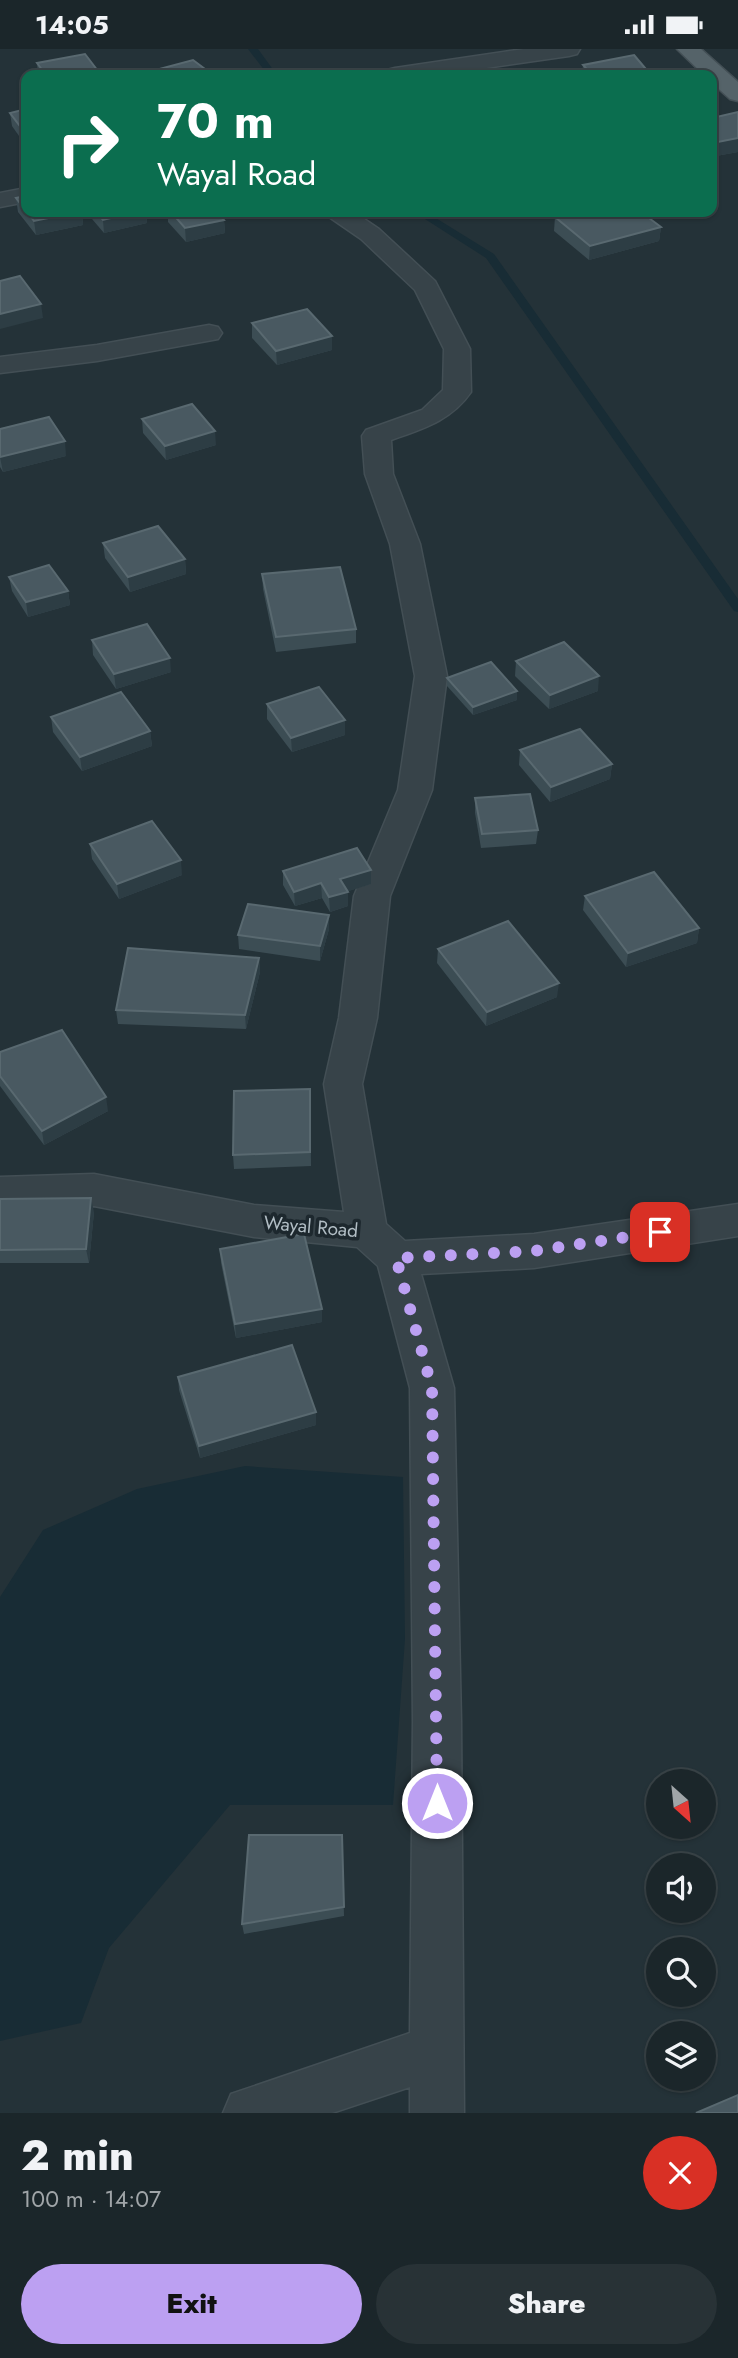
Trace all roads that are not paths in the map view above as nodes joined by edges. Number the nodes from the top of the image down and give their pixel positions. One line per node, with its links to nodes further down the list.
1 (569, 49): 3 (street)
2 (688, 49): 4 (main road)
3 (428, 70)
4 (711, 70)
5 (717, 75): 6 (main road)
6 (738, 94)
7 (21, 196): 8 (street)
8 (0, 199)
9 (345, 217): 14 (street)
10 (209, 333): 11 (street)
11 (0, 365)
12 (0, 1193): 14 (street, Wayal Road)
13 (738, 1220): 14 (street, Wayal Road)
14 (382, 1244): 15 (street)
15 (437, 2051): 16 (street); 17 (street)
16 (250, 2113)
17 (437, 2113)

